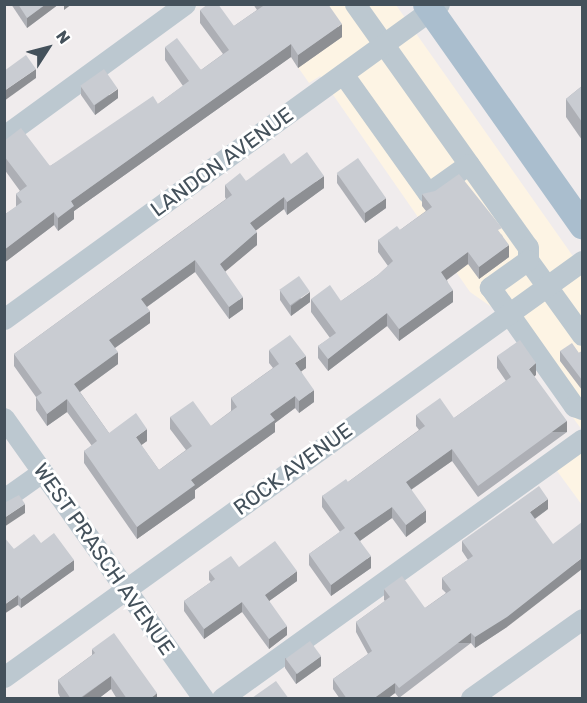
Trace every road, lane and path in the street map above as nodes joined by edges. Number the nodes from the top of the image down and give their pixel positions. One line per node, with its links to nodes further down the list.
1 (185, 4): 6 (street)
2 (355, 4): 4 (street)
3 (432, 7): 4 (street, LANDON AVENUE); 8 (main road)
4 (383, 45): 5 (street, LANDON AVENUE); 7 (street)
5 (343, 74): 7 (street); 13 (street, LANDON AVENUE)
6 (4, 136)
7 (469, 164): 9 (street)
8 (582, 225)
9 (528, 260): 11 (street); 12 (street)
10 (582, 261): 11 (street, ROCK AVENUE)
11 (547, 286): 12 (street, ROCK AVENUE); 14 (street)
12 (509, 314): 15 (street); 20 (street, ROCK AVENUE)
13 (4, 319)
14 (582, 335)
15 (582, 409)
16 (4, 418): 18 (street, WEST PRASCH AVENUE)
17 (582, 439): 24 (street)
18 (42, 472): 19 (street); 20 (street, WEST PRASCH AVENUE)
19 (4, 499)
20 (125, 590): 22 (street, ROCK AVENUE); 23 (street, WEST PRASCH AVENUE)
21 (582, 619): 25 (street)
22 (4, 677)
23 (203, 699)
24 (222, 699)
25 (471, 699)

